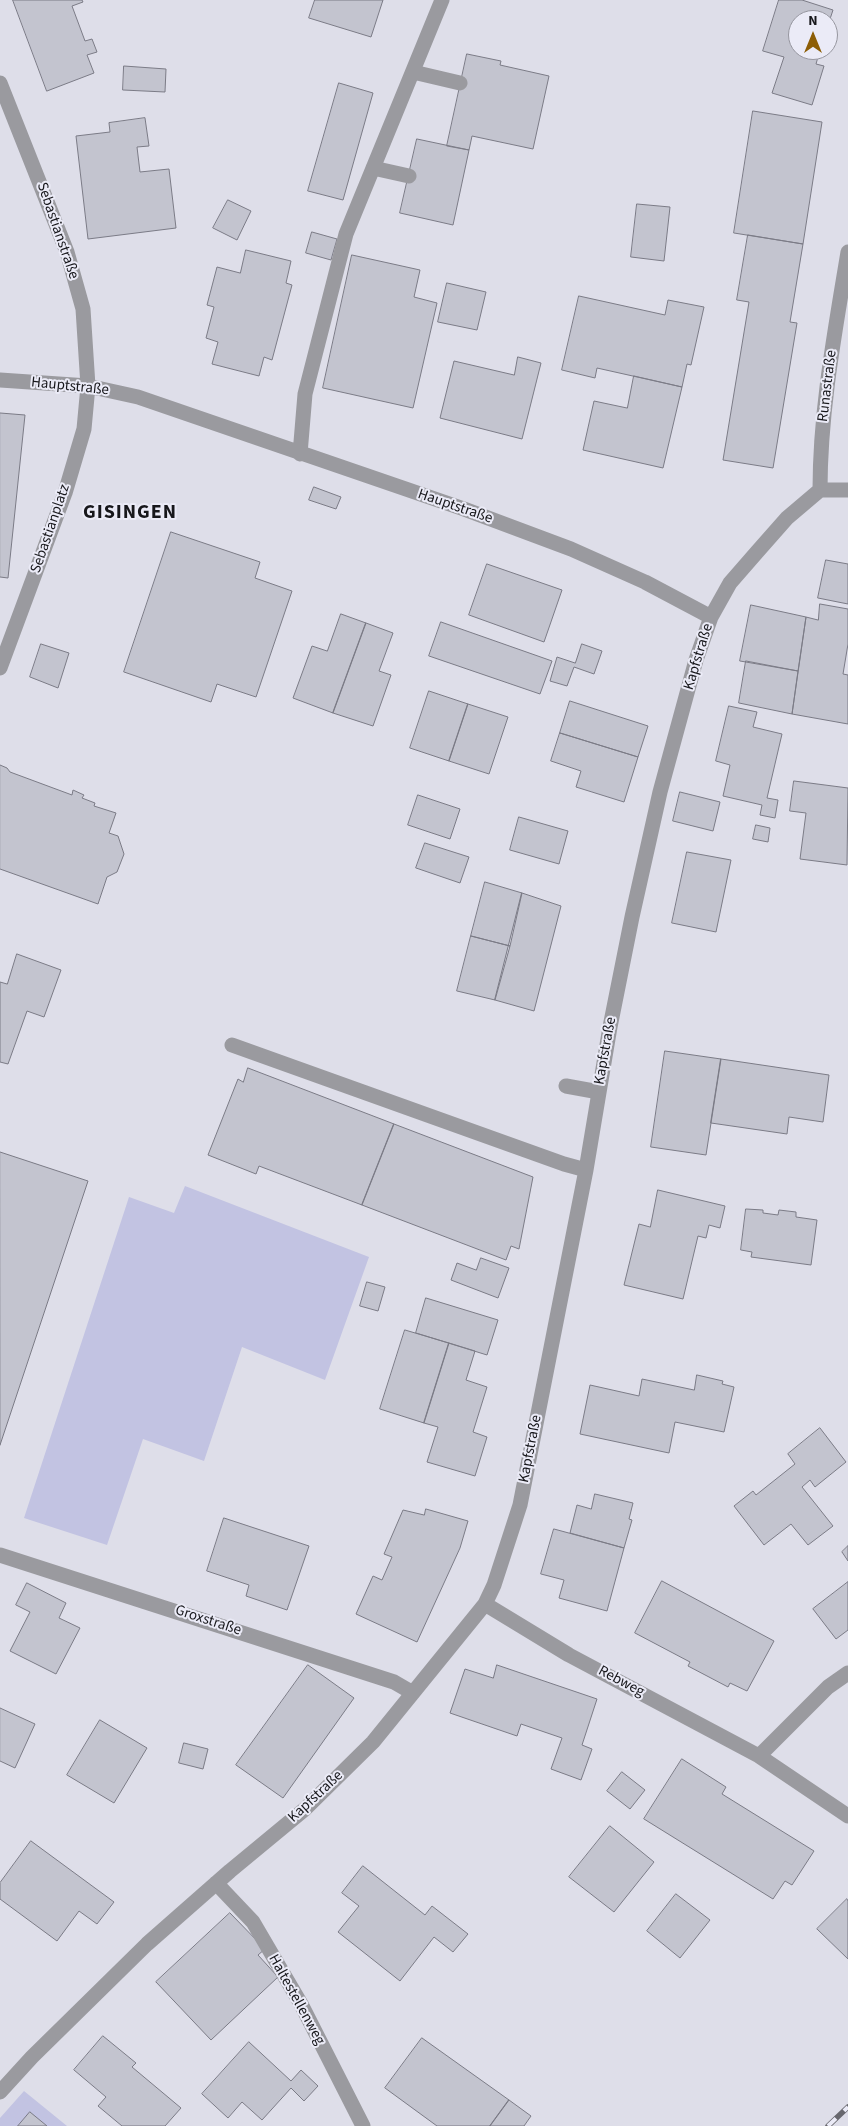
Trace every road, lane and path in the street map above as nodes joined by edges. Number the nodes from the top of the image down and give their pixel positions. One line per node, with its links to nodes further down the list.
1 (442, 0): 2 (street)
2 (413, 72): 4 (street); 5 (street)
3 (0, 83): 9 (street, Sebastianstraße)
4 (460, 83)
5 (373, 168): 6 (street); 10 (street)
6 (409, 176)
7 (848, 252): 11 (street, Runastraße)
8 (0, 380): 9 (street, Hauptstraße)
9 (88, 386): 10 (street, Hauptstraße); 14 (street, Sebastianplatz)
10 (300, 454): 13 (street, Hauptstraße)
11 (820, 490): 12 (street); 13 (street)
12 (848, 490)
13 (712, 617): 17 (street, Kapfstraße)
14 (0, 668)
15 (232, 1045): 18 (street)
16 (566, 1086): 17 (street)
17 (600, 1092): 18 (street, Kapfstraße)
18 (586, 1170): 20 (street, Kapfstraße)
19 (1, 1558): 22 (street, Groxstraße)
20 (485, 1604): 22 (street, Kapfstraße); 23 (street, Rebweg)
21 (848, 1673): 23 (street)
22 (413, 1693): 25 (street, Kapfstraße)
23 (759, 1756): 24 (street, Rebweg)
24 (848, 1816)
25 (216, 1883): 26 (street, Kapfstraße); 27 (street, Haltestellenweg)
26 (0, 2092)
27 (363, 2126)

